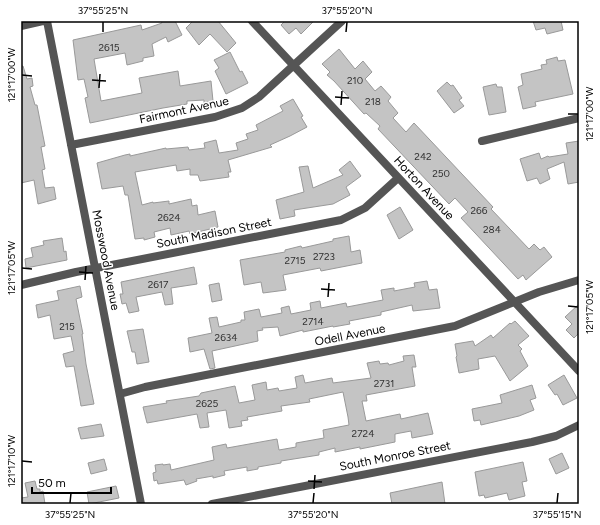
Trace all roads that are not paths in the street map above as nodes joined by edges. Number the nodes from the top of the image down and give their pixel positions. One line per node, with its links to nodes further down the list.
1 (43, 21): 5 (street)
2 (47, 21): 9 (street, Mosswood Avenue)
3 (252, 21): 6 (street, Horton Avenue)
4 (342, 21): 6 (street, Fairmont Avenue)
5 (21, 26)
6 (293, 66): 9 (street, Fairmont Avenue); 10 (street, Horton Avenue)
7 (579, 118): 8 (street)
8 (482, 141)
9 (71, 145): 11 (street, Mosswood Avenue)
10 (398, 178): 11 (street, South Madison Street); 14 (street, Horton Avenue)
11 (95, 269): 13 (street, South Madison Street); 16 (street, Mosswood Avenue)
12 (579, 280): 14 (street, Odell Avenue)
13 (21, 285)
14 (514, 302): 15 (street, Horton Avenue); 16 (street, Odell Avenue)
15 (579, 371)
16 (120, 394): 18 (street, Mosswood Avenue)
17 (579, 425): 19 (street, South Monroe Street)
18 (141, 504)
19 (212, 504)

